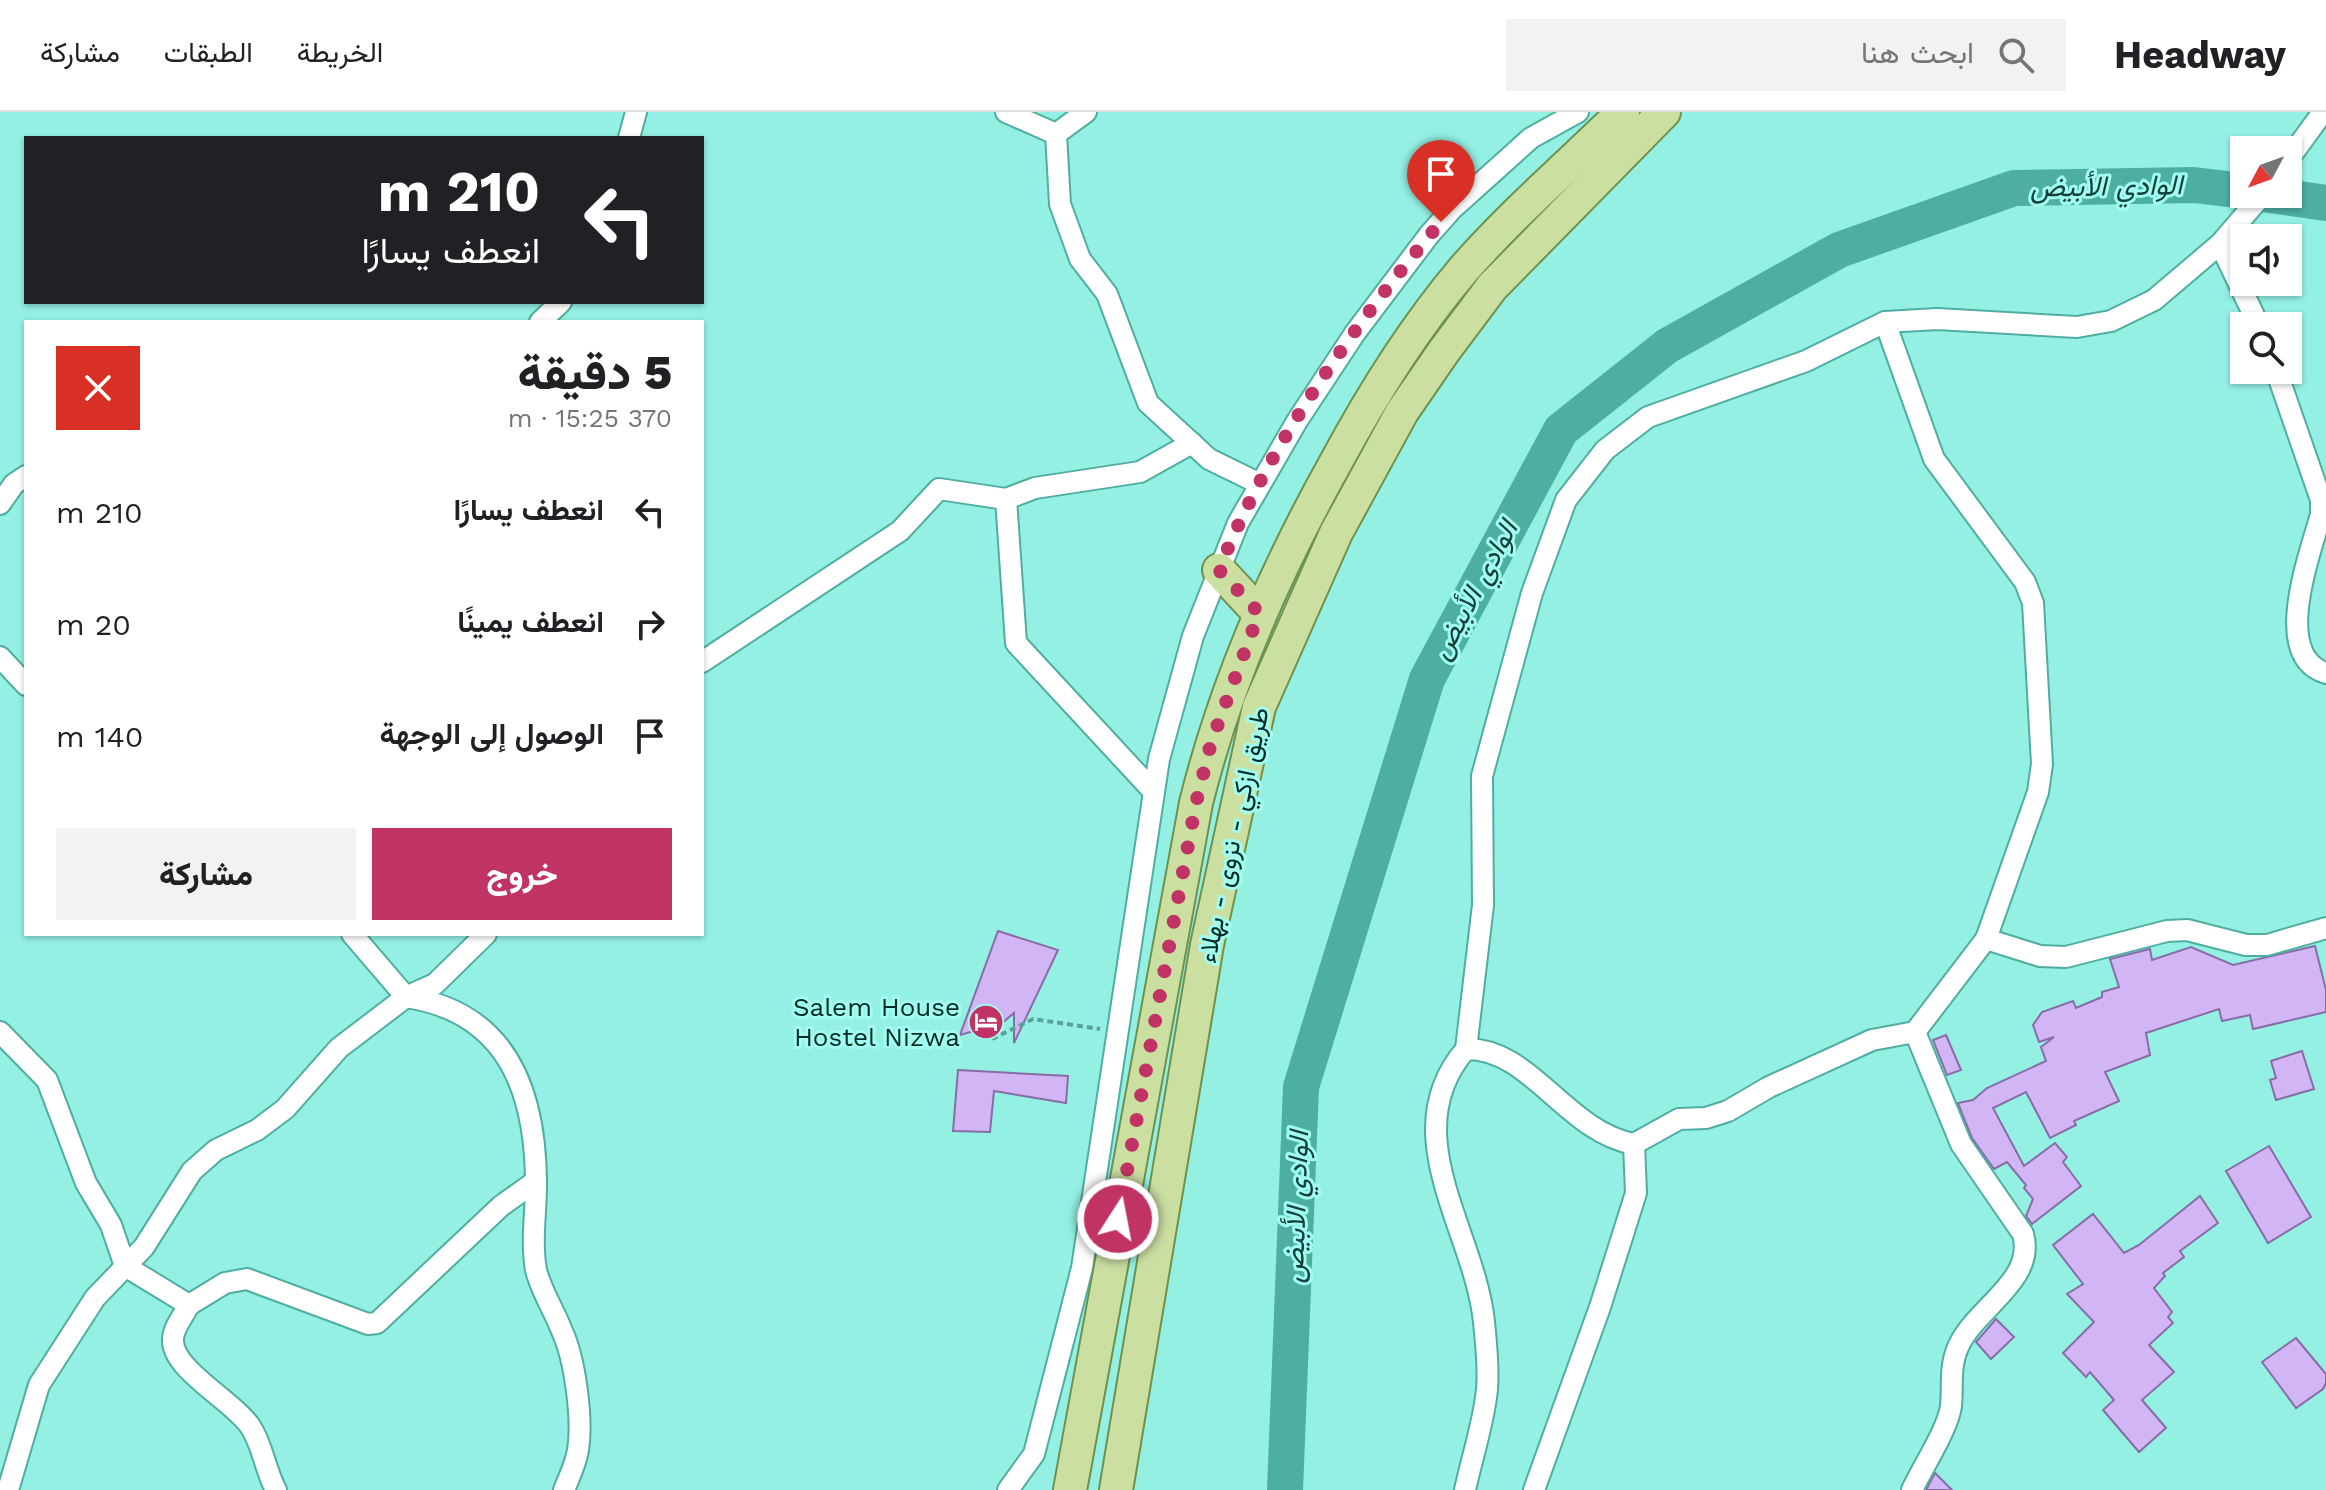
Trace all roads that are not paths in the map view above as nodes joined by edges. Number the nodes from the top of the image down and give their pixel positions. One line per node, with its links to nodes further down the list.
1 (636, 112): 10 (street)
2 (1006, 112): 9 (street)
3 (1086, 112): 9 (street)
4 (1541, 112): 11 (street)
5 (1578, 112): 11 (street)
6 (1623, 112): 26 (main road, طريق ازكي - نزوى - بهلاء)
7 (1664, 112): 51 (main road, طريق ازكي - نزوى - بهلاء)
8 (2323, 112): 12 (street)
9 (1056, 134): 20 (street)
10 (630, 136)
11 (1531, 138): 22 (street)
12 (2302, 141)
13 (2251, 208): 14 (street)
14 (2220, 244): 16 (street); 18 (street)
15 (559, 304): 17 (street)
16 (2252, 312)
17 (542, 320)
18 (1885, 322): 35 (street); 39 (street)
19 (2281, 384): 29 (street)
20 (1192, 443): 22 (street); 23 (street)
21 (24, 477): 24 (street)
22 (1258, 483): 25 (street)
23 (1006, 499): 28 (street); 31 (street)
24 (0, 504)
25 (1219, 570): 26 (main road); 31 (street)
26 (1259, 613): 44 (main road, طريق ازكي - نزوى - بهلاء)
27 (0, 657): 30 (street)
28 (704, 661)
29 (2326, 673)
30 (24, 683)
31 (1153, 791): 48 (street)
32 (2326, 928): 35 (street)
33 (354, 936): 36 (street)
34 (484, 936): 36 (street)
35 (1986, 939): 38 (street)
36 (406, 997): 41 (street); 42 (street)
37 (0, 1032): 42 (street)
38 (1915, 1032): 40 (street); 54 (street)
39 (1466, 1049): 40 (street); 52 (street)
40 (1634, 1144): 53 (street)
41 (536, 1181): 43 (street); 47 (street)
42 (125, 1266): 43 (street); 45 (street)
43 (189, 1305): 46 (street)
44 (1089, 1370): 49 (main road); 50 (main road, طريق ازكي - نزوى - بهلاء)
45 (8, 1490)
46 (276, 1490)
47 (564, 1490)
48 (1008, 1490)
49 (1052, 1490)
50 (1070, 1490)
51 (1116, 1490)
52 (1465, 1490)
53 (1534, 1490)
54 (1912, 1490)

